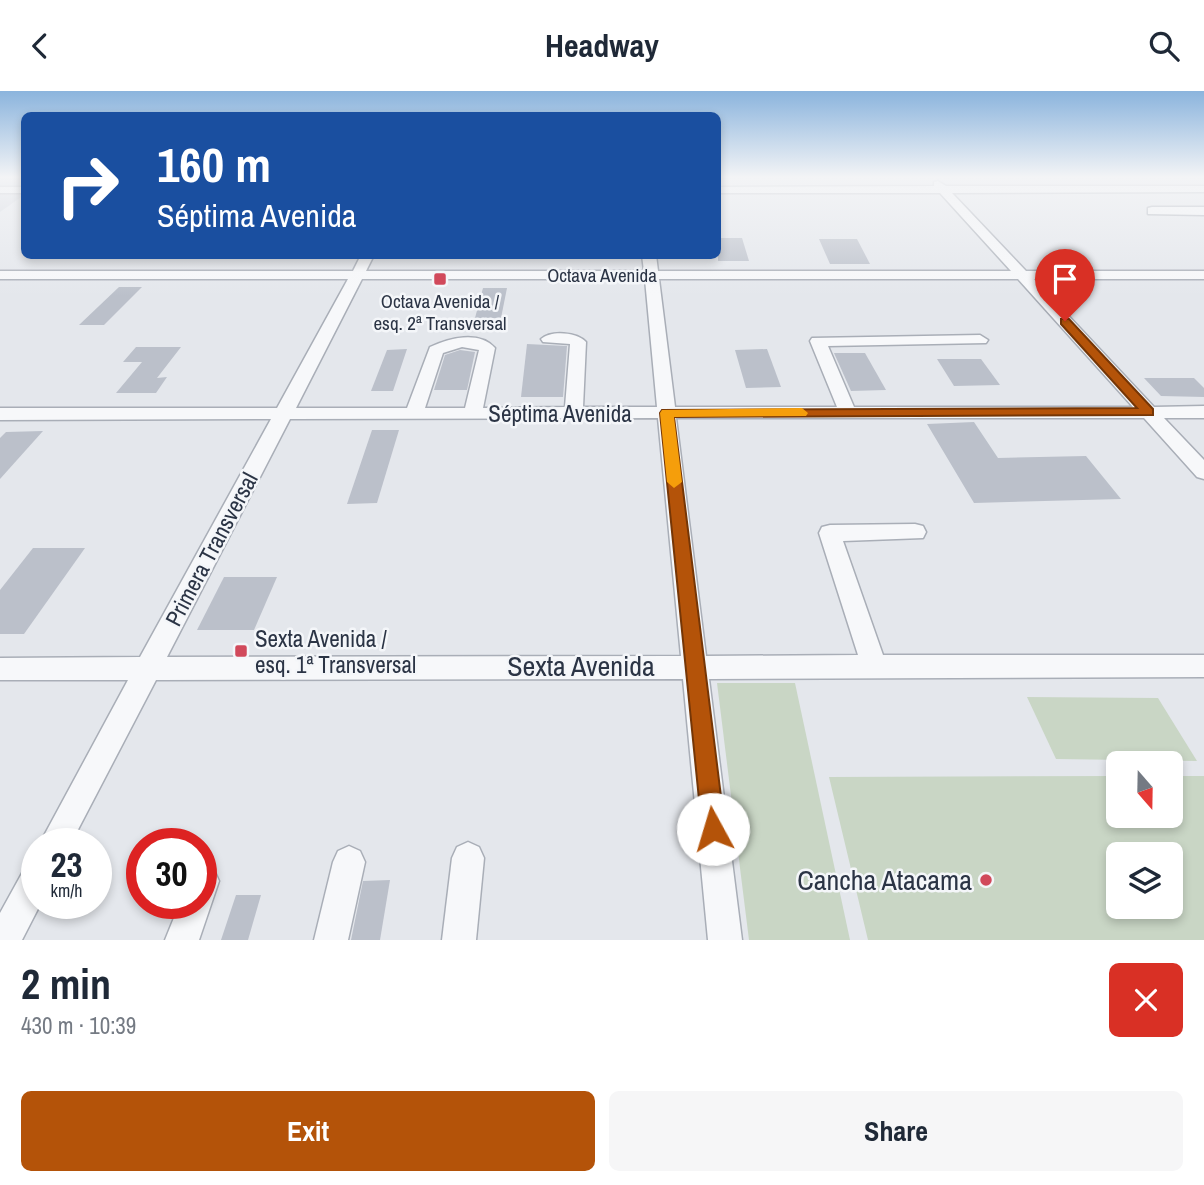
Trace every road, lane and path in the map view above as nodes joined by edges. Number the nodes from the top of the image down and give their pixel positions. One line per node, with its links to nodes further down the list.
1 (969, 218): 9 (street)
2 (366, 259): 8 (street, Primera Transversal)
3 (251, 263): 6 (street)
4 (650, 265): 8 (street, Octava Avenida); 9 (street, Octava Avenida); 18 (street)
5 (0, 275): 6 (street, Octava Avenida)
6 (242, 275): 8 (street, Octava Avenida)
7 (1204, 275): 9 (street, Octava Avenida)
8 (357, 276): 14 (street, Primera Transversal)
9 (1023, 276): 12 (street)
10 (549, 339): 17 (street)
11 (980, 340): 19 (street)
12 (1149, 412): 13 (street, Séptima Avenida); 19 (street, Séptima Avenida); 21 (street)
13 (1204, 412)
14 (285, 413): 15 (street, Séptima Avenida); 20 (street, Séptima Avenida); 27 (street, Primera Transversal)
15 (414, 413): 16 (street, Séptima Avenida); 16 (street)
16 (473, 413): 17 (street, Séptima Avenida)
17 (574, 413): 18 (street, Séptima Avenida)
18 (667, 413): 19 (street, Séptima Avenida); 23 (street)
19 (848, 413)
20 (0, 414)
21 (1204, 472)
22 (915, 532): 24 (street)
23 (695, 666): 24 (street, Sexta Avenida); 27 (street, Sexta Avenida); 37 (street)
24 (874, 666): 25 (street, Sexta Avenida)
25 (1204, 666)
26 (0, 669): 27 (street, Sexta Avenida)
27 (147, 669): 28 (street, Primera Transversal)
28 (63, 828)
29 (468, 858): 36 (street)
30 (349, 862): 35 (street)
31 (21, 908): 33 (street)
32 (190, 919): 34 (street)
33 (4, 940)
34 (182, 940)
35 (331, 940)
36 (459, 940)
37 (726, 940)

